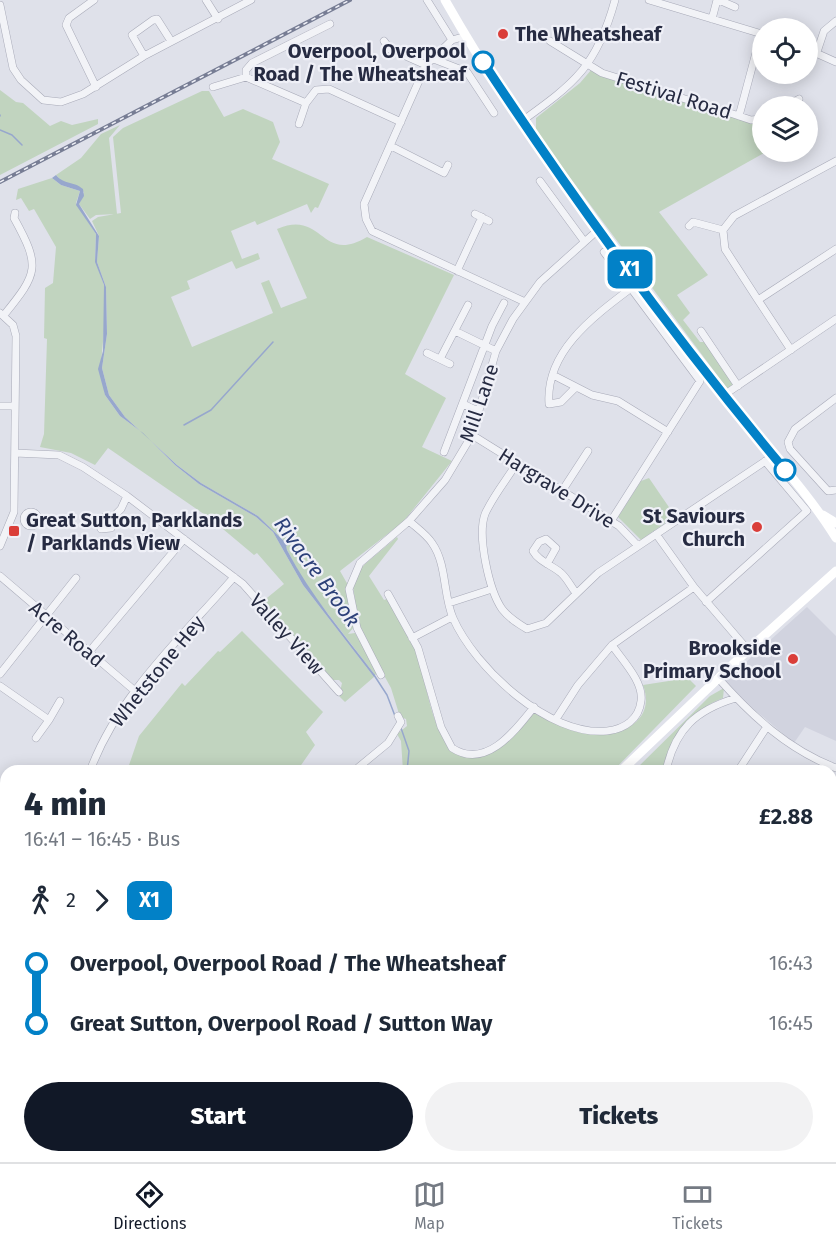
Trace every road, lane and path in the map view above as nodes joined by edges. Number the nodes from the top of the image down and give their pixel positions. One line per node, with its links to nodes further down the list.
1 (94, 0): 30 (street)
2 (206, 0): 11 (street)
3 (250, 0): 11 (street)
4 (426, 0): 17 (street)
5 (445, 0): 16 (main road)
6 (615, 0): 26 (street)
7 (649, 0): 12 (street)
8 (718, 0): 10 (street); 12 (street)
9 (0, 5): 30 (street)
10 (735, 7)
11 (218, 19): 18 (street)
12 (712, 19): 15 (street)
13 (836, 21): 21 (street)
14 (330, 24): 29 (street)
15 (752, 31)
16 (466, 36): 17 (street); 36 (main road)
17 (452, 40): 24 (street)
18 (171, 41): 23 (street); 23 (street)
19 (550, 41): 26 (street, Festival Road)
20 (384, 42): 27 (street)
21 (818, 49)
22 (818, 53): 25 (street)
23 (144, 56): 30 (street)
24 (431, 58): 27 (street); 33 (street)
25 (836, 62)
26 (589, 63): 34 (street, Festival Road); 36 (street)
27 (426, 65): 37 (street)
28 (752, 68): 34 (street)
29 (246, 77): 31 (street); 32 (street)
30 (96, 87)
31 (213, 87)
32 (306, 102): 37 (street); 38 (street)
33 (494, 113)
34 (738, 116): 35 (street, Festival Road)
35 (752, 118)
36 (522, 121): 46 (main road)
37 (401, 122): 39 (street)
38 (299, 124)
39 (391, 146): 41 (street); 51 (street)
40 (836, 161): 47 (street)
41 (448, 165)
42 (540, 181): 48 (street)
43 (15, 213): 57 (street)
44 (482, 217): 51 (street)
45 (691, 222): 47 (street)
46 (599, 229): 48 (street, Mill Lane); 52 (main road)
47 (723, 230): 53 (street)
48 (584, 241): 54 (street, Mill Lane)
49 (836, 249): 53 (street)
50 (604, 252): 52 (street)
51 (457, 271): 54 (street)
52 (635, 285): 67 (street); 70 (main road); 76 (street)
53 (758, 300): 62 (street)
54 (525, 302): 63 (street, Mill Lane)
55 (504, 303): 61 (street)
56 (468, 305): 59 (street)
57 (2, 314): 74 (street)
58 (836, 319): 62 (street)
59 (455, 331): 61 (street); 65 (street)
60 (701, 331): 68 (street)
61 (485, 345): 63 (street); 72 (street)
62 (791, 350): 68 (street)
63 (496, 351): 75 (street, Mill Lane)
64 (427, 353): 65 (street)
65 (440, 359): 66 (street)
66 (450, 364)
67 (553, 375): 69 (street); 69 (street)
68 (738, 386): 70 (street)
69 (576, 387): 76 (street)
70 (724, 395): 81 (main road)
71 (836, 398): 83 (street)
72 (463, 404): 75 (street); 79 (street)
73 (0, 406): 74 (street)
74 (14, 406): 80 (street)
75 (478, 411): 77 (street, Mill Lane)
76 (668, 432): 91 (street)
77 (472, 435): 82 (street, Hargrave Drive); 90 (street, Mill Lane)
78 (588, 451): 84 (street)
79 (444, 452)
80 (15, 453): 85 (street, Valley View); 86 (street)
81 (769, 458): 87 (main road); 93 (street); 107 (street)
82 (517, 463): 84 (street, Hargrave Drive); 104 (street)
83 (836, 490)
84 (562, 491): 91 (street, Hargrave Drive)
85 (127, 496): 89 (street); 95 (street, Valley View)
86 (14, 512): 88 (street); 96 (street)
87 (821, 513): 92 (main road); 94 (main road)
88 (26, 516)
89 (110, 520)
90 (409, 521): 108 (street); 116 (street, Mill Lane)
91 (611, 521): 97 (street, Hargrave Drive)
92 (836, 523)
93 (656, 534): 97 (street); 103 (street)
94 (836, 538)
95 (184, 539): 101 (street, Valley View); 114 (street)
96 (0, 546)
97 (638, 546): 105 (street)
98 (548, 564): 105 (street)
99 (836, 571): 113 (main road)
100 (0, 576): 109 (street, Acre Road)
101 (234, 577): 119 (street, Whetstone Hey); 120 (street, Valley View)
102 (76, 578): 109 (street)
103 (694, 587): 107 (street); 112 (street)
104 (492, 588): 105 (street); 108 (street)
105 (576, 593)
106 (387, 594): 111 (street)
107 (706, 602): 113 (street)
108 (449, 603): 110 (street)
109 (46, 615): 114 (street, Acre Road); 115 (street)
110 (452, 617): 111 (street); 123 (street)
111 (412, 638): 123 (street)
112 (612, 645): 125 (street); 125 (street)
113 (748, 650): 117 (main road)
114 (89, 652): 119 (street, Acre Road)
115 (0, 674)
116 (381, 675)
117 (718, 678): 121 (street); 132 (main road)
118 (0, 686): 126 (street)
119 (135, 691): 130 (street, Whetstone Hey)
120 (339, 692)
121 (736, 698): 127 (street); 133 (street)
122 (60, 701): 126 (street)
123 (534, 707): 125 (street)
124 (398, 716): 131 (street)
125 (556, 719)
126 (49, 720): 128 (street)
127 (766, 728): 129 (street); 134 (street)
128 (36, 738)
129 (820, 762): 135 (street); 136 (street)
130 (93, 765)
131 (361, 765)
132 (627, 765)
133 (668, 765)
134 (741, 765)
135 (819, 765)
136 (828, 765)

